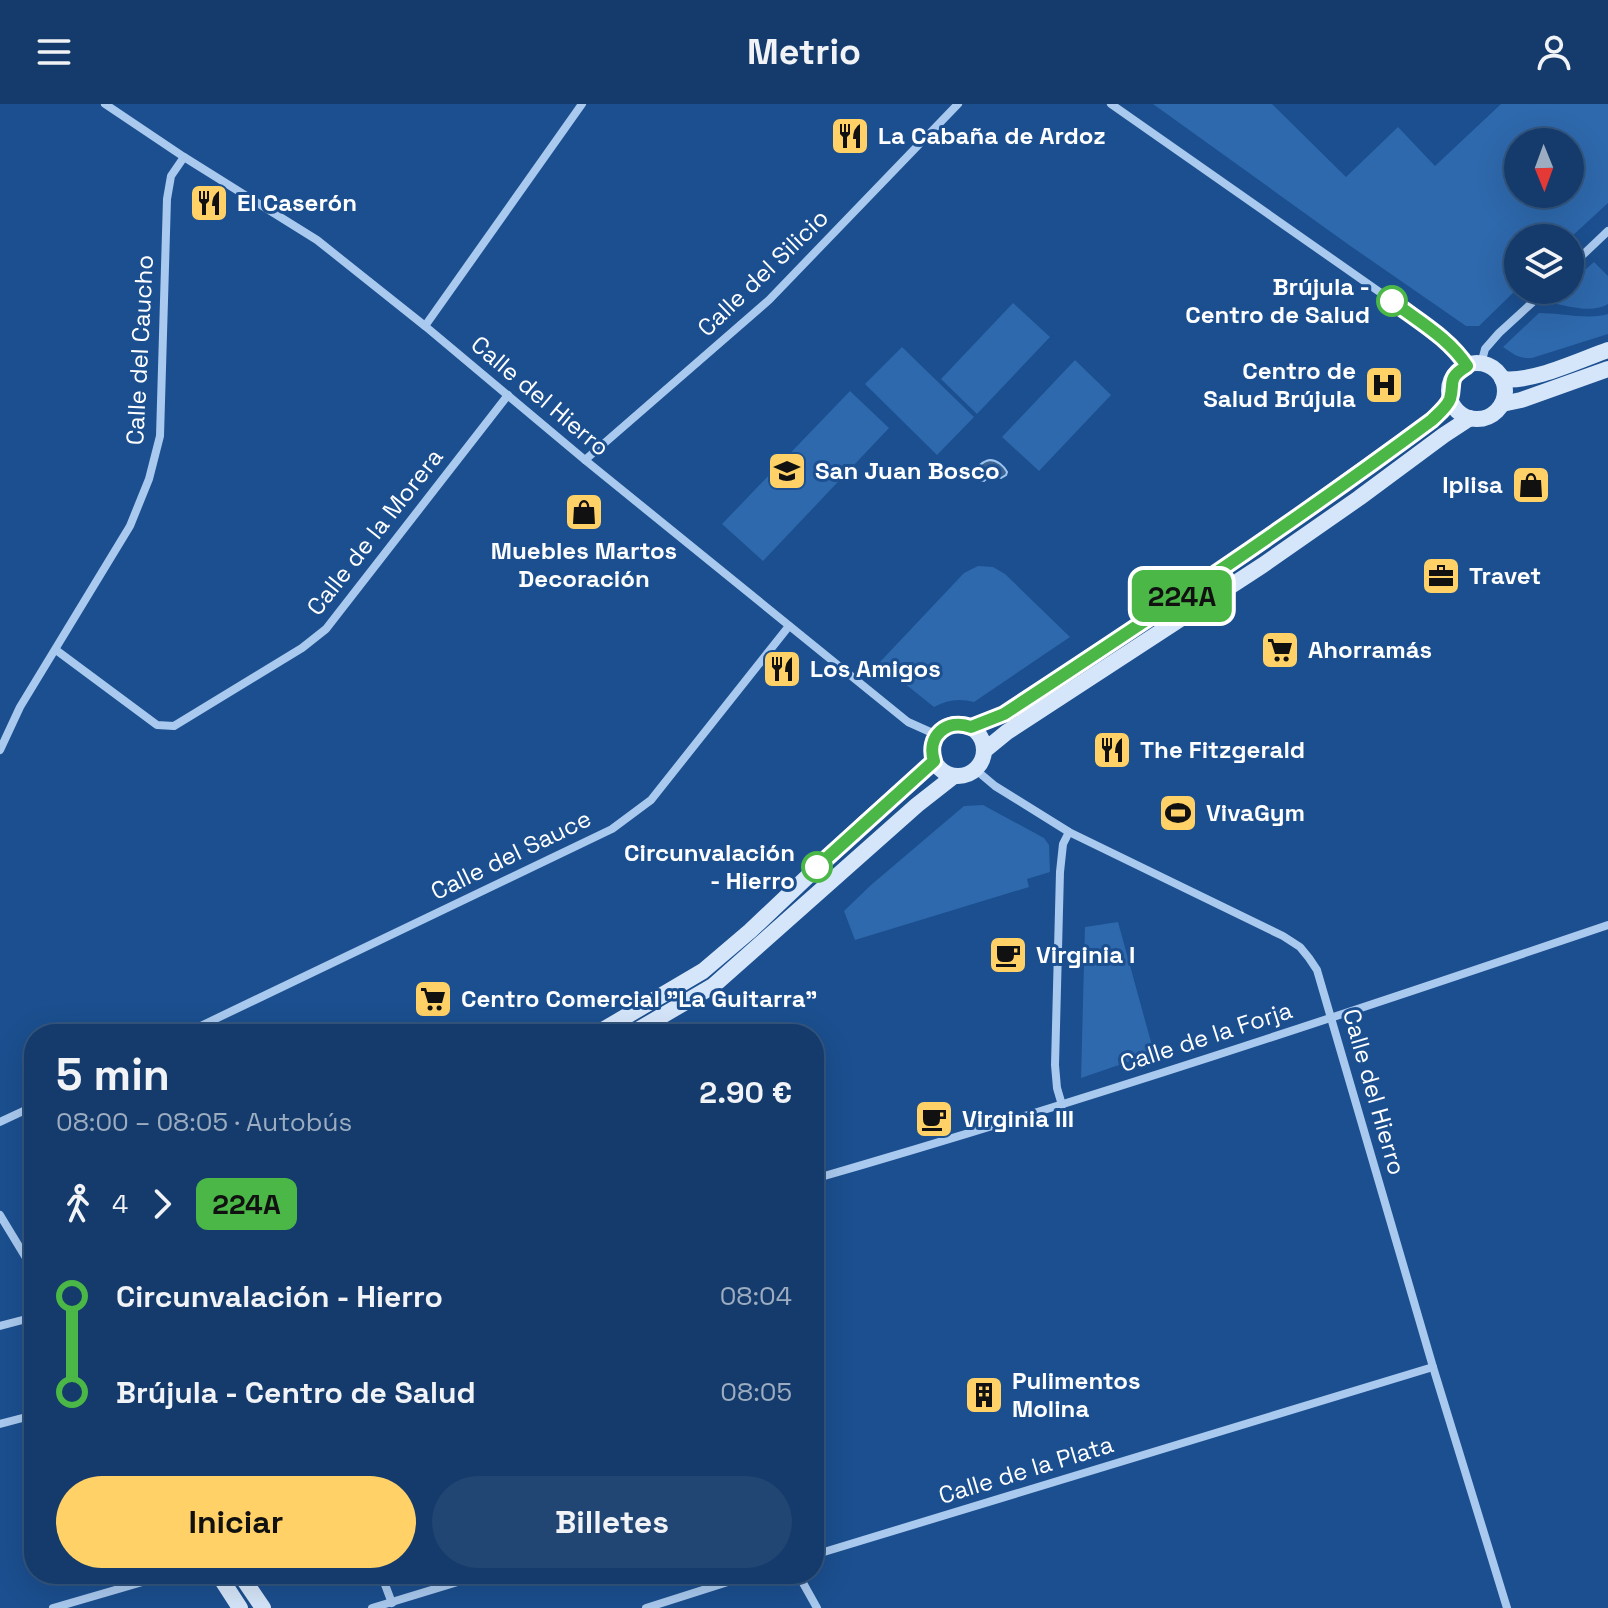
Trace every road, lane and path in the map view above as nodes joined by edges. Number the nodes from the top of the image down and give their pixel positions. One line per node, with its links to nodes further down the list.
1 (105, 104): 5 (street, Calle del Hierro)
2 (582, 104): 9 (street)
3 (958, 104): 18 (street, Calle del Silicio)
4 (1111, 104): 11 (street)
5 (184, 157): 9 (street, Calle del Hierro); 20 (street, Calle del Caucho)
6 (1608, 231): 7 (street)
7 (1584, 254)
8 (1531, 304): 11 (street)
9 (425, 326): 14 (street, Calle del Hierro)
10 (1608, 350): 13 (street)
11 (1474, 365): 13 (street); 15 (street)
12 (1608, 369): 16 (street)
13 (1502, 379): 16 (street)
14 (508, 395): 18 (street, Calle del Hierro); 20 (street, Calle de la Morera)
15 (1450, 398): 17 (street); 21 (street)
16 (1502, 404): 17 (street)
17 (1470, 418): 24 (street)
18 (585, 460): 19 (street, Calle del Hierro)
19 (789, 626): 22 (street, Calle del Hierro); 31 (street, Calle del Sauce)
20 (56, 650): 23 (street, Calle del Caucho)
21 (971, 727): 22 (street); 24 (street)
22 (937, 735): 25 (street)
23 (0, 750)
24 (985, 750): 26 (street)
25 (934, 761): 27 (street); 32 (street)
26 (976, 770): 27 (street); 28 (street, Calle del Hierro)
27 (954, 776): 33 (street)
28 (1069, 832): 30 (street, Calle del Hierro); 34 (street)
29 (1608, 925): 30 (street, Calle de la Forja)
30 (1331, 1018): 34 (street, Calle de la Forja); 42 (street, Calle del Hierro)
31 (205, 1024)
32 (613, 1024)
33 (648, 1024)
34 (1062, 1105): 37 (street, Calle de la Forja)
35 (24, 1111): 36 (street)
36 (0, 1122)
37 (824, 1176)
38 (0, 1215): 39 (street)
39 (24, 1255)
40 (24, 1320): 41 (street)
41 (0, 1326)
42 (1433, 1367): 45 (street, Calle de la Plata); 60 (street, Calle del Hierro)
43 (24, 1418): 44 (street)
44 (0, 1424)
45 (824, 1552)
46 (136, 1584): 54 (street)
47 (224, 1584): 55 (street)
48 (247, 1584): 56 (street)
49 (385, 1584): 53 (street)
50 (452, 1584): 53 (street)
51 (722, 1584): 58 (street)
52 (804, 1584): 59 (street)
53 (392, 1603): 57 (street)
54 (53, 1608)
55 (240, 1608)
56 (263, 1608)
57 (372, 1608)
58 (646, 1608)
59 (817, 1608)
60 (1507, 1608)

